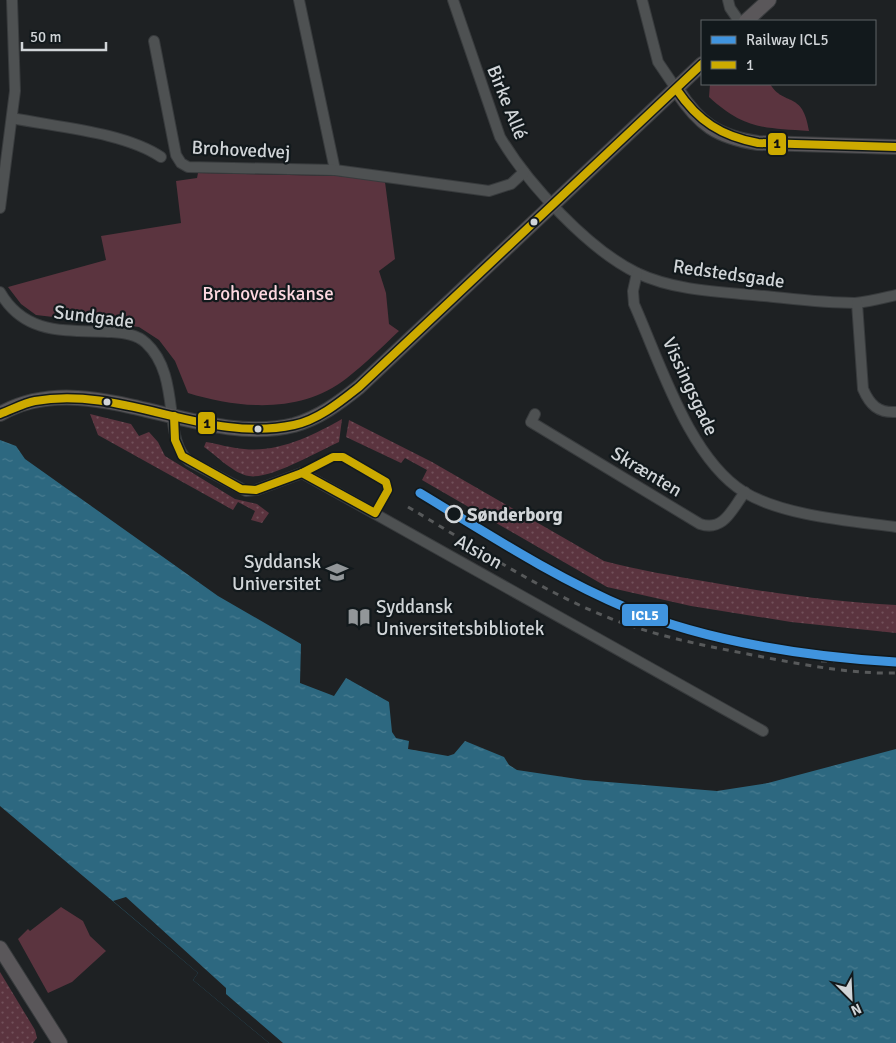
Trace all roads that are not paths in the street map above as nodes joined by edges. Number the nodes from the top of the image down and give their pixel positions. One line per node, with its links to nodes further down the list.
1 (12, 0): 12 (street)
2 (299, 0): 15 (street)
3 (452, 0): 16 (street, Birke Allé)
4 (642, 0): 11 (street)
5 (728, 0): 7 (street)
6 (769, 0): 8 (street)
7 (738, 20)
8 (747, 20)
9 (154, 41): 15 (street, Brohovedvej)
10 (701, 65): 11 (street)
11 (676, 90): 13 (street); 17 (street)
12 (12, 118): 14 (street); 18 (street)
13 (896, 147)
14 (161, 156)
15 (335, 170): 16 (street, Brohovedvej)
16 (524, 172): 17 (street, Birke Allé)
17 (553, 205): 19 (street, Redstedsgade); 26 (street)
18 (0, 208)
19 (637, 273): 22 (street, Redstedsgade); 27 (street, Vissingsgade)
20 (0, 292): 26 (street, Sundgade)
21 (896, 295): 22 (street, Redstedsgade)
22 (857, 303): 23 (street)
23 (896, 412)
24 (0, 414): 26 (street)
25 (535, 414): 27 (street, Skrænten)
26 (174, 416): 29 (street, Alsion)
27 (745, 492): 28 (street, Vissingsgade)
28 (896, 527)
29 (763, 731)
30 (0, 948): 31 (street)
31 (55, 1042)

